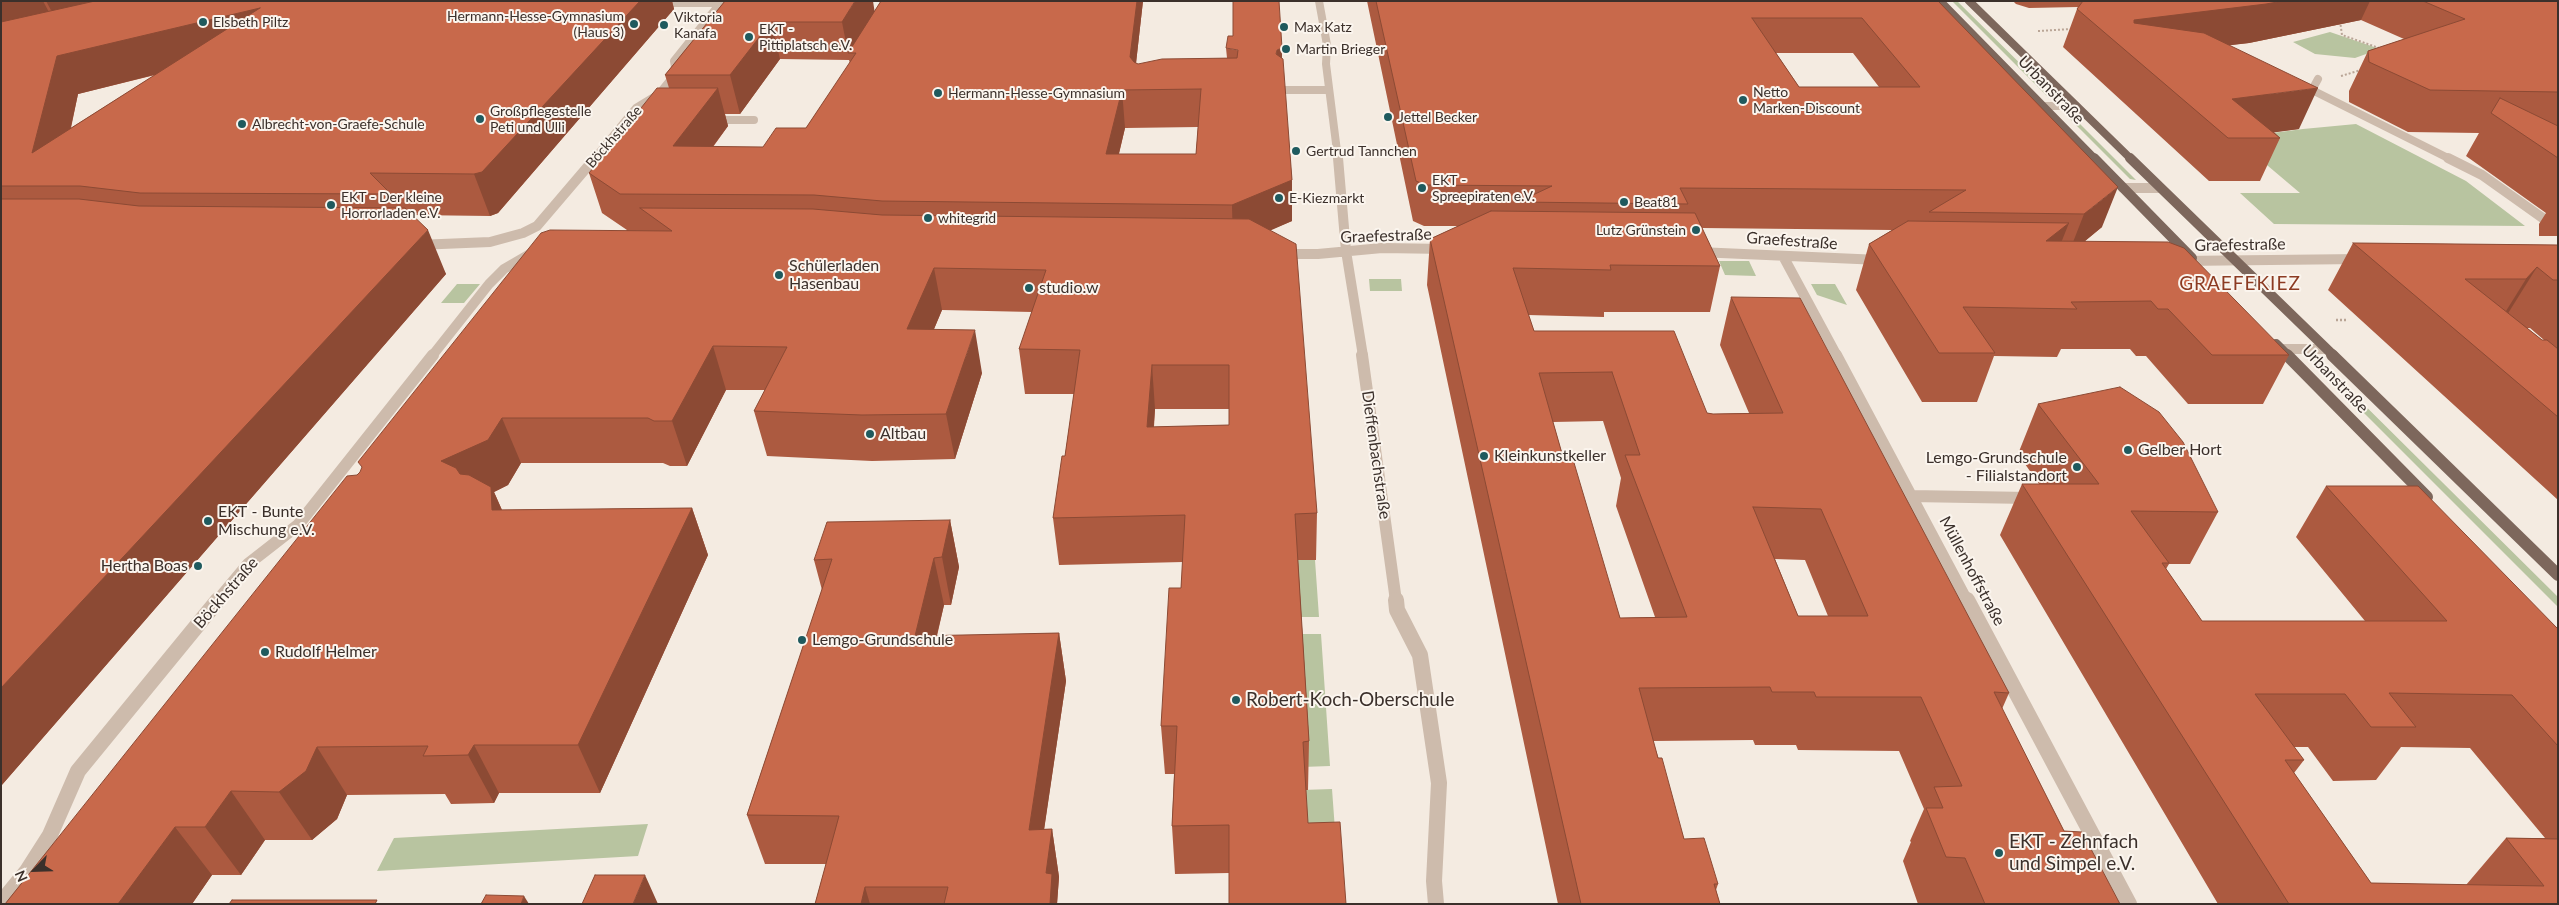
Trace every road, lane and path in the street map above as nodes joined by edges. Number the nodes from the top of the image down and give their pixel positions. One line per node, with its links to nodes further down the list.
1 (1319, 1): 13 (street, Dieffenbachstraße)
2 (1940, 1): 15 (main road, Urbanstraße)
3 (1969, 1): 16 (main road, Urbanstraße)
4 (722, 2): 5 (street); 17 (street, Böckhstraße)
5 (650, 3)
6 (2337, 18): 9 (path)
7 (2076, 29): 8 (path)
8 (2038, 31)
9 (2386, 50)
10 (2366, 68): 14 (path)
11 (2318, 79): 14 (street)
12 (1282, 90): 13 (street)
13 (1329, 90): 27 (street, Dieffenbachstraße)
14 (2339, 104): 23 (street)
15 (2043, 106): 16 (street); 21 (main road, Urbanstraße)
16 (2076, 106): 22 (main road, Urbanstraße)
17 (626, 120): 18 (street); 24 (street, Böckhstraße)
18 (638, 120)
19 (705, 120): 20 (street)
20 (754, 120)
21 (2123, 188): 22 (street); 35 (main road, Urbanstraße)
22 (2160, 188): 33 (main road, Urbanstraße)
23 (2558, 229)
24 (406, 244)
25 (547, 247): 45 (street, Böckhstraße)
26 (1455, 249): 27 (street, Graefestraße)
27 (1346, 251): 29 (street, Graefestraße); 49 (street, Dieffenbachstraße)
28 (1691, 252): 30 (street, Graefestraße)
29 (1271, 254)
30 (1783, 256): 32 (street, Graefestraße); 42 (street, Müllenhoffstraße)
31 (2372, 259): 33 (street, Graefestraße)
32 (1895, 260)
33 (2234, 260): 35 (street, Graefestraße); 41 (main road, Urbanstraße)
34 (2170, 261): 35 (street, Graefestraße)
35 (2195, 261): 36 (main road, Urbanstraße)
36 (2207, 274)
37 (2330, 320): 38 (path)
38 (2348, 320)
39 (2270, 337): 40 (main road, Urbanstraße)
40 (2282, 349): 41 (street); 44 (main road, Urbanstraße)
41 (2326, 349): 47 (main road, Urbanstraße)
42 (1911, 496): 43 (street); 50 (street, Müllenhoffstraße)
43 (2029, 498)
44 (2435, 506)
45 (307, 515): 46 (street); 48 (street, Böckhstraße)
46 (324, 515)
47 (2558, 575)
48 (1, 903)
49 (1436, 904)
50 (2129, 904)

